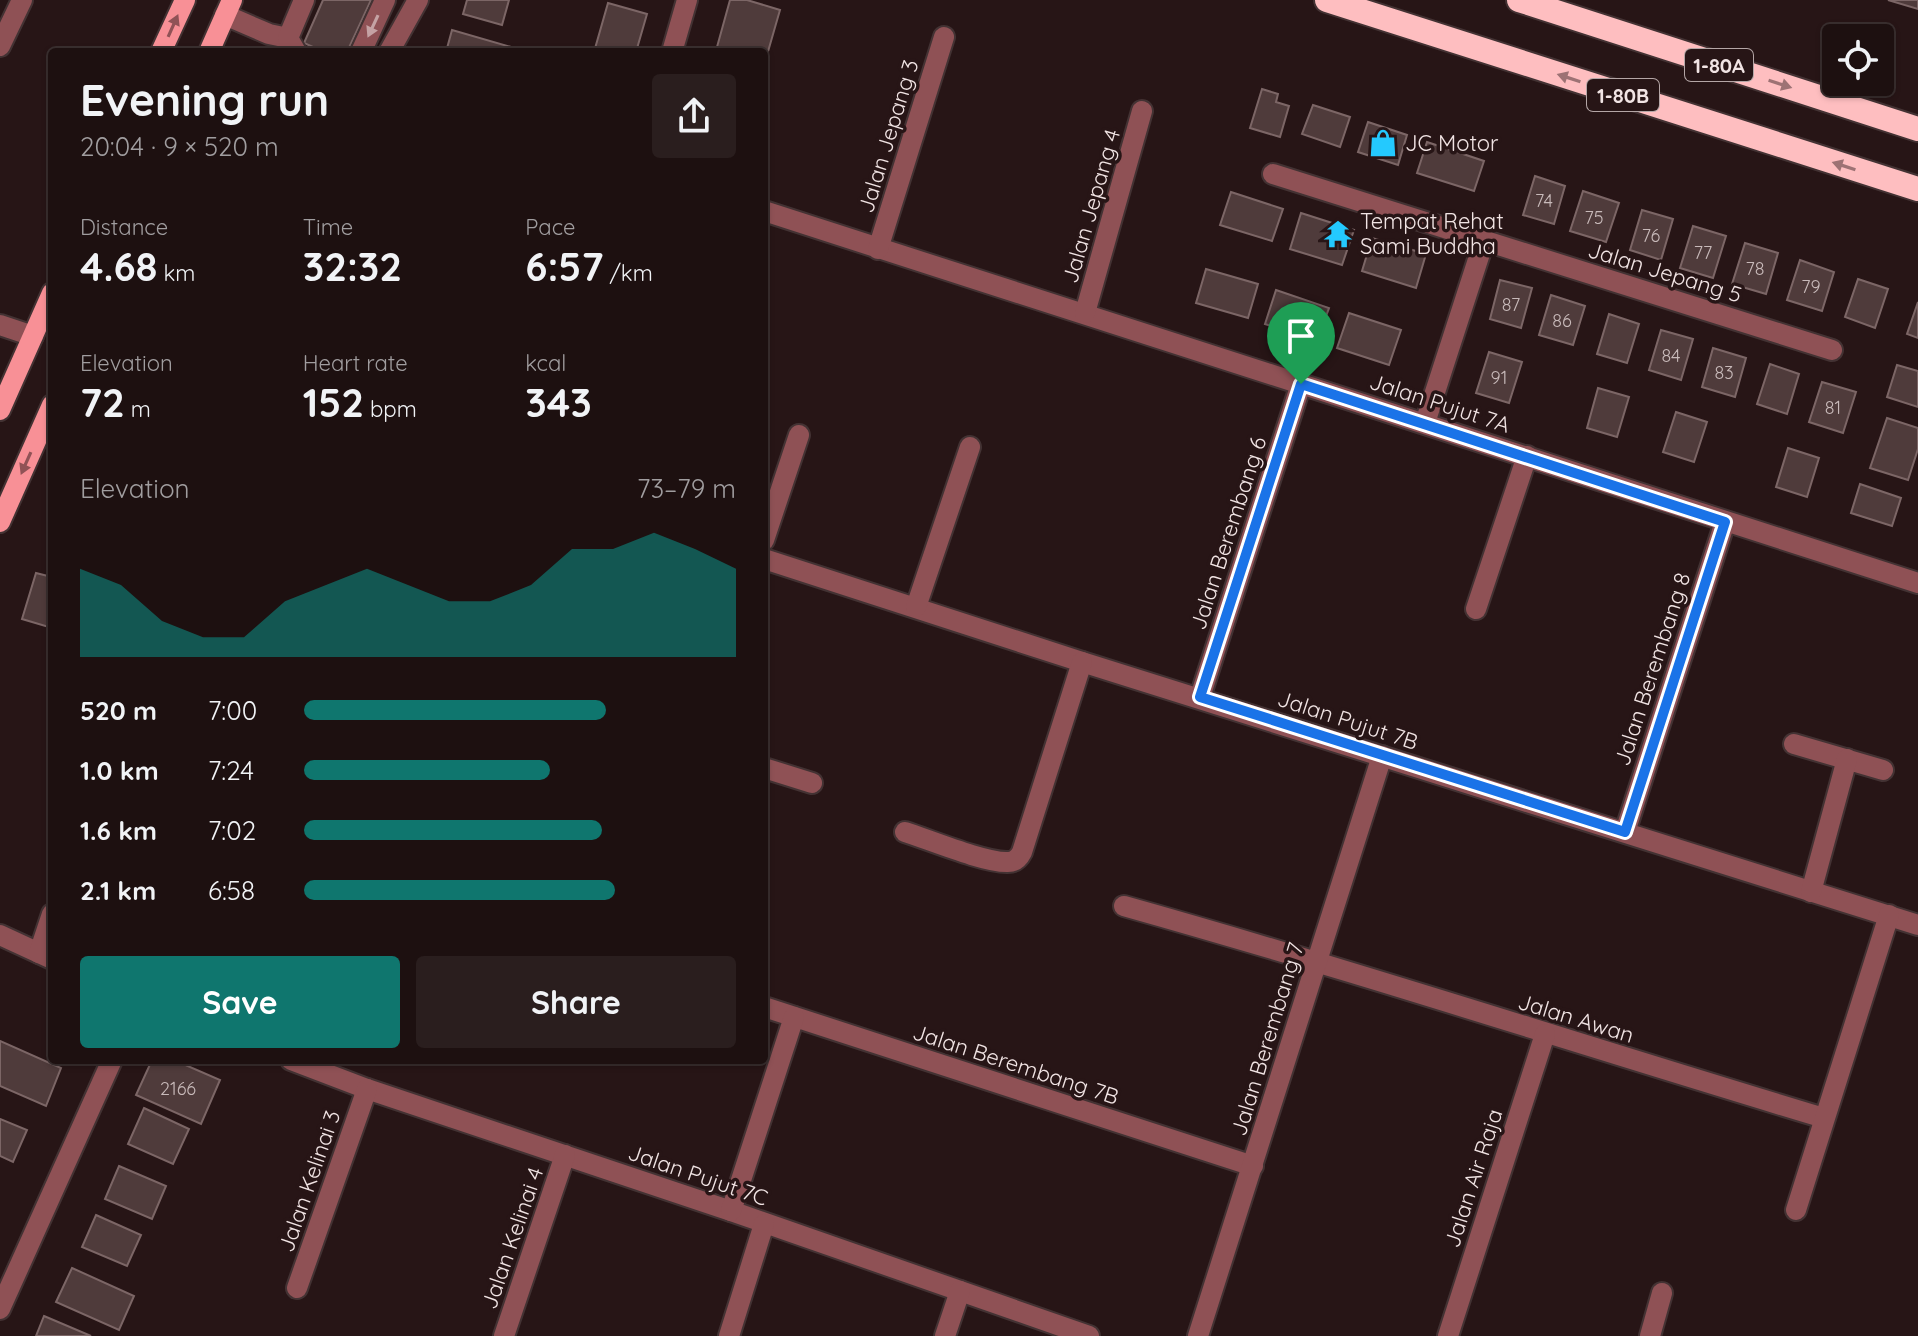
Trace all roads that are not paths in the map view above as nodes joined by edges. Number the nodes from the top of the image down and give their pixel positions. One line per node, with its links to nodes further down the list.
1 (22, 0): 12 (street)
2 (185, 0): 13 (main road, one-way to 2)
3 (304, 0): 11 (street)
4 (385, 0): 15 (street, one-way to 15)
5 (418, 0): 16 (street)
6 (687, 0): 17 (street)
7 (1327, 0): 21 (highway, 1-80B, one-way to 7)
8 (1519, 0): 19 (highway, 1-80A, one-way to 19)
9 (228, 7): 11 (street); 14 (main road)
10 (944, 37): 24 (street, Jalan Jepang 3)
11 (292, 45)
12 (0, 46)
13 (163, 48)
14 (211, 48)
15 (363, 48)
16 (391, 48)
17 (673, 48)
18 (1142, 111): 26 (street, Jalan Jepang 4)
19 (1918, 129)
20 (1273, 174): 23 (street, Jalan Jepang 5)
21 (1918, 189)
22 (768, 212): 24 (street, Jalan Pujut 7A)
23 (1484, 241): 29 (street, Jalan Jepang 5); 33 (street)
24 (878, 249): 26 (street, Jalan Pujut 7A)
25 (48, 302): 28 (main road)
26 (1085, 313): 30 (street, Jalan Pujut 7A)
27 (0, 325): 28 (street)
28 (33, 336): 31 (main road)
29 (1832, 350)
30 (1301, 384): 33 (street, Jalan Pujut 7A); 45 (street, Jalan Berembang 6)
31 (0, 410)
32 (48, 414): 37 (main road, one-way to 37)
33 (1425, 423): 36 (street, Jalan Pujut 7A)
34 (799, 435): 39 (street)
35 (970, 447): 42 (street)
36 (1527, 456): 38 (street, Jalan Pujut 7A); 43 (street)
37 (0, 522)
38 (1725, 522): 41 (street, Jalan Pujut 7A); 53 (street, Jalan Berembang 8)
39 (768, 528)
40 (768, 567): 42 (street, Jalan Pujut 7B)
41 (1918, 583)
42 (916, 607): 44 (street, Jalan Pujut 7B)
43 (1476, 609)
44 (1082, 662): 45 (street, Jalan Pujut 7B); 52 (street)
45 (1200, 697): 47 (street, Jalan Pujut 7B)
46 (1794, 744): 48 (street)
47 (1382, 756): 53 (street, Jalan Pujut 7B); 60 (street, Jalan Berembang 7)
48 (1847, 759): 50 (street); 54 (street)
49 (768, 769): 51 (street)
50 (1883, 770)
51 (812, 783)
52 (905, 832)
53 (1625, 832): 54 (street, Jalan Pujut 7B)
54 (1811, 892): 56 (street, Jalan Pujut 7B)
55 (1124, 906): 60 (street, Jalan Awan)
56 (1889, 915): 57 (street, Jalan Pujut 7B); 67 (street)
57 (1918, 925)
58 (0, 935): 59 (street)
59 (45, 956)
60 (1316, 960): 63 (street, Jalan Awan); 69 (street, Jalan Berembang 7)
61 (768, 1008): 62 (street, Jalan Berembang 7B)
62 (794, 1017): 69 (street, Jalan Berembang 7B); 71 (street)
63 (1545, 1034): 67 (street, Jalan Awan); 82 (street, Jalan Air Raja)
64 (110, 1064): 76 (street)
65 (301, 1064): 66 (street, Jalan Pujut 7C)
66 (367, 1089): 68 (street, Jalan Pujut 7C); 73 (street, Jalan Kelinai 3)
67 (1824, 1118): 70 (street)
68 (565, 1155): 71 (street, Jalan Pujut 7C); 77 (street, Jalan Kelinai 4)
69 (1253, 1166): 81 (street, Jalan Berembang 7)
70 (1796, 1210)
71 (731, 1211): 72 (street, Jalan Pujut 7C)
72 (764, 1224): 74 (street, Jalan Pujut 7C); 78 (street)
73 (297, 1288)
74 (960, 1291): 79 (street); 80 (street, Jalan Pujut 7C)
75 (1662, 1293): 83 (street)
76 (0, 1309)
77 (504, 1336)
78 (729, 1336)
79 (945, 1336)
80 (1089, 1336)
81 (1198, 1336)
82 (1448, 1336)
83 (1650, 1336)

